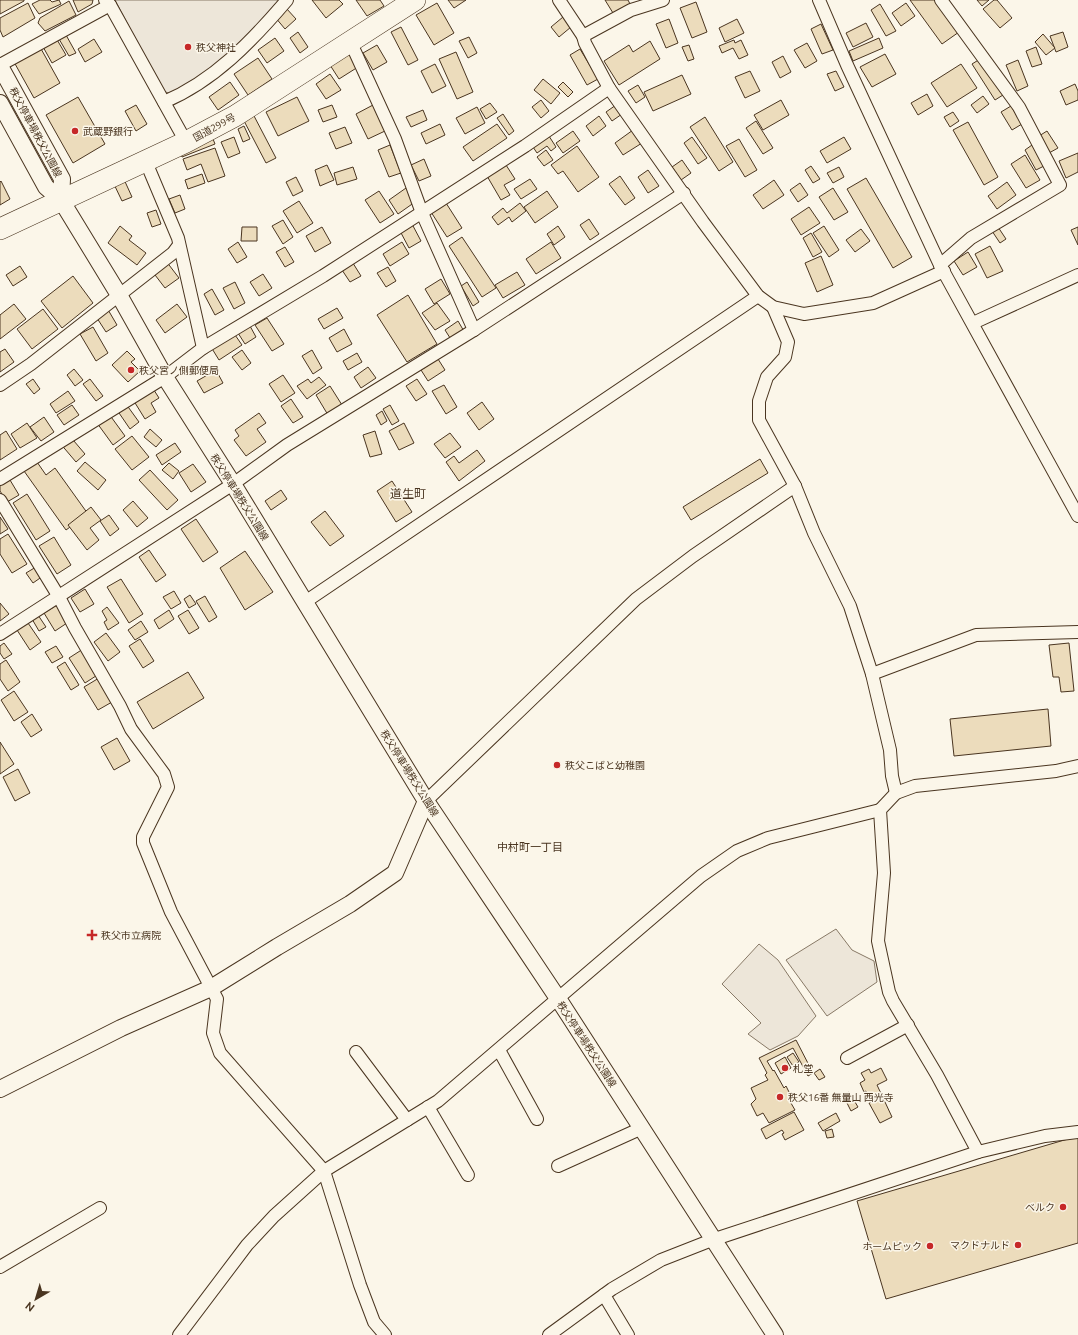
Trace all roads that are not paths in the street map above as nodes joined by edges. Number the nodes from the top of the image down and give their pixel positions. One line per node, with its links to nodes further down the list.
1 (287, 0): 12 (street)
2 (415, 0): 9 (highway, 国道299号)
3 (559, 0): 8 (street)
4 (664, 0): 8 (street)
5 (819, 0): 21 (street)
6 (941, 0): 21 (street)
7 (108, 2): 10 (street); 12 (street)
8 (583, 36): 11 (street)
9 (350, 41): 14 (highway, 国道299号); 18 (street)
10 (0, 66): 17 (main road, 秩父停車場秩父公園線)
11 (609, 88): 16 (street); 18 (street)
12 (164, 102): 14 (street)
13 (0, 103): 17 (main road, 秩父停車場秩父公園線)
14 (186, 142): 15 (highway, 国道299号)
15 (146, 162): 17 (highway, 国道299号); 20 (street)
16 (684, 193): 24 (street); 27 (street)
17 (61, 200): 19 (highway, 国道299号); 23 (main road, 秩父停車場秩父公園線)
18 (422, 212): 27 (street); 28 (street)
19 (0, 229)
20 (179, 245): 23 (street); 28 (street)
21 (942, 268): 25 (street); 26 (street)
22 (1078, 275): 26 (street)
23 (119, 295): 29 (main road, 秩父停車場秩父公園線); 30 (street)
24 (758, 296): 25 (street); 37 (street)
25 (773, 307): 33 (street)
26 (973, 323): 35 (street)
27 (474, 330): 32 (street)
28 (202, 348): 29 (street)
29 (165, 377): 31 (street); 32 (main road, 秩父停車場秩父公園線)
30 (0, 386)
31 (0, 479)
32 (233, 484): 36 (street); 37 (main road, 秩父停車場秩父公園線)
33 (796, 486): 40 (street); 43 (street)
34 (0, 500): 36 (street)
35 (1078, 516)
36 (59, 597): 39 (street); 45 (street)
37 (305, 602): 43 (main road, 秩父停車場秩父公園線)
38 (1078, 632): 40 (street)
39 (0, 634)
40 (872, 674): 42 (street)
41 (1078, 766): 42 (street)
42 (896, 793): 44 (street)
43 (426, 801): 45 (main road); 46 (main road, 秩父停車場秩父公園線)
44 (880, 810): 46 (street); 47 (street)
45 (211, 988): 51 (main road); 59 (street)
46 (559, 1000): 48 (street); 55 (main road, 秩父停車場秩父公園線)
47 (908, 1025): 50 (street); 57 (street)
48 (499, 1050): 52 (street); 53 (street)
49 (356, 1052): 54 (street)
50 (847, 1058)
51 (0, 1089)
52 (428, 1107): 54 (street); 60 (street)
53 (537, 1119)
54 (407, 1120): 59 (street)
55 (642, 1128): 58 (street); 62 (main road, 秩父停車場秩父公園線)
56 (1078, 1132): 57 (street)
57 (978, 1152): 62 (street)
58 (558, 1166)
59 (324, 1171): 65 (street); 66 (street)
60 (468, 1175)
61 (100, 1208): 63 (street)
62 (712, 1240): 64 (street); 69 (main road, 秩父停車場秩父公園線)
63 (0, 1267)
64 (604, 1295): 67 (street); 68 (street)
65 (179, 1335)
66 (385, 1335)
67 (549, 1335)
68 (628, 1335)
69 (775, 1335)

